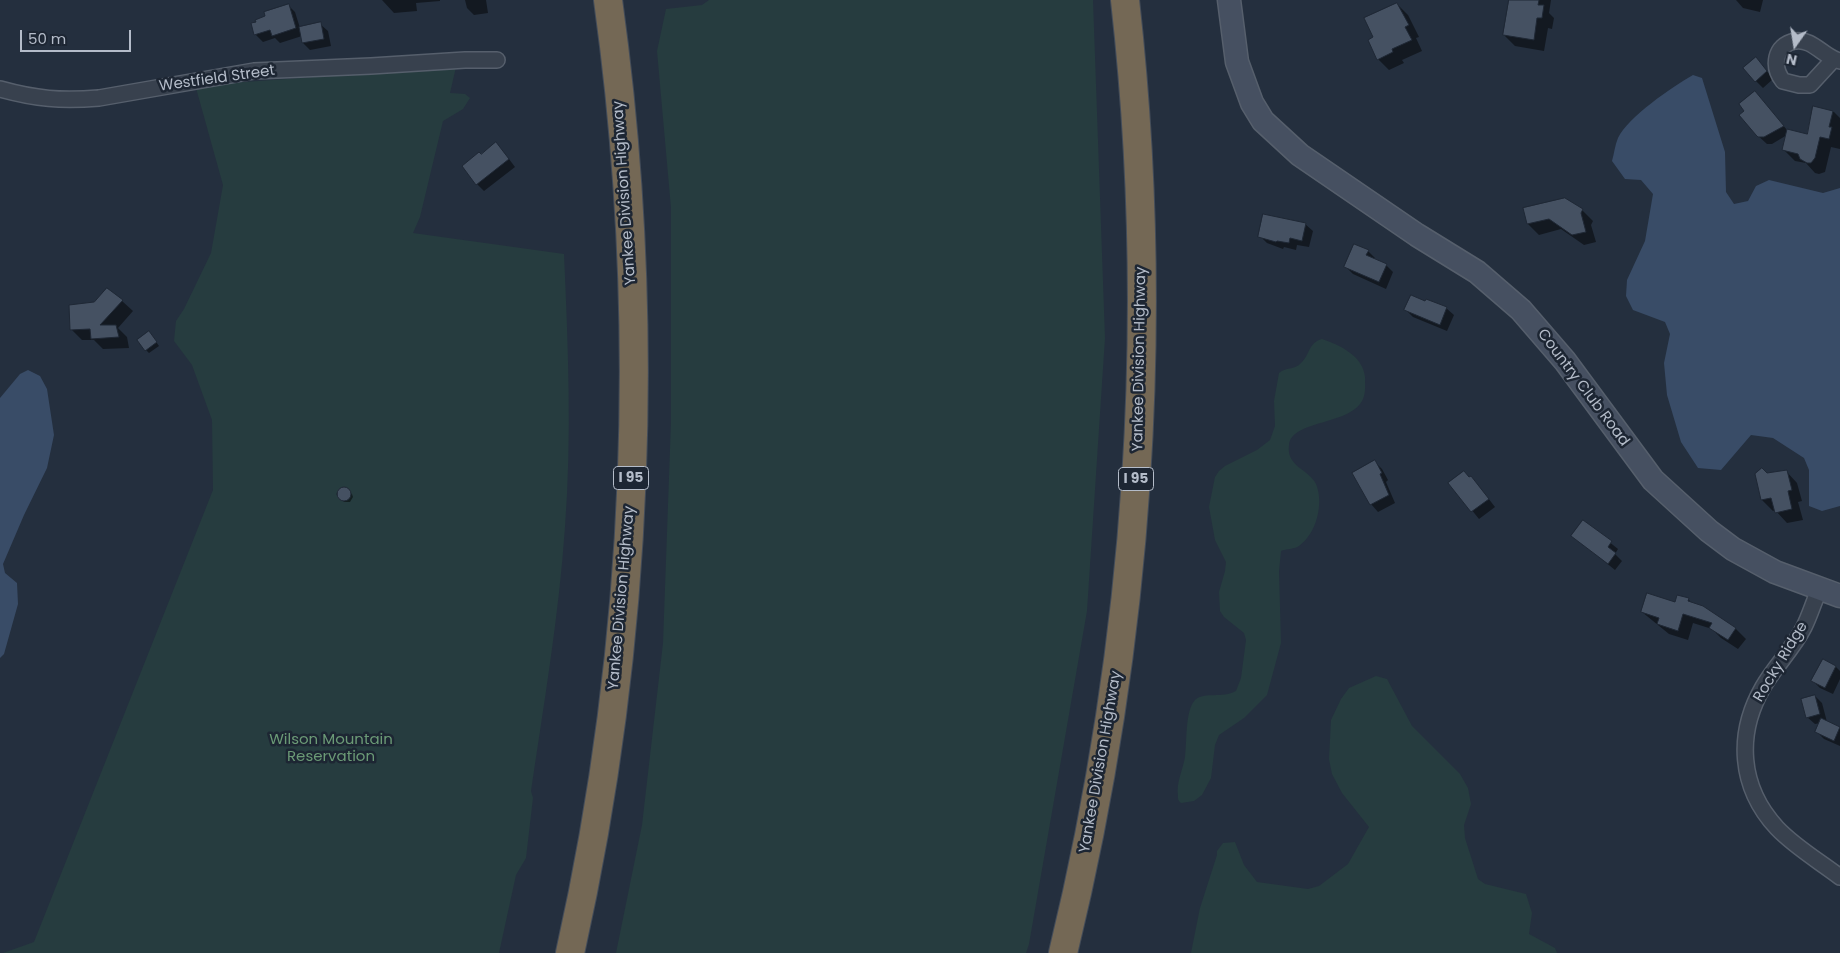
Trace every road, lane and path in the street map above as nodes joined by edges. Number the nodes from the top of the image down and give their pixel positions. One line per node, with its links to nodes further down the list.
1 (608, 0): 8 (highway, Yankee Division Highway / I 95)
2 (1125, 0): 9 (highway, Yankee Division Highway / I 95)
3 (1229, 0): 6 (street, Country Club Road)
4 (497, 60): 5 (street, Westfield Street)
5 (0, 89)
6 (1830, 592): 7 (street, Rocky Ridge)
7 (1840, 877)
8 (570, 953)
9 (1063, 953)

